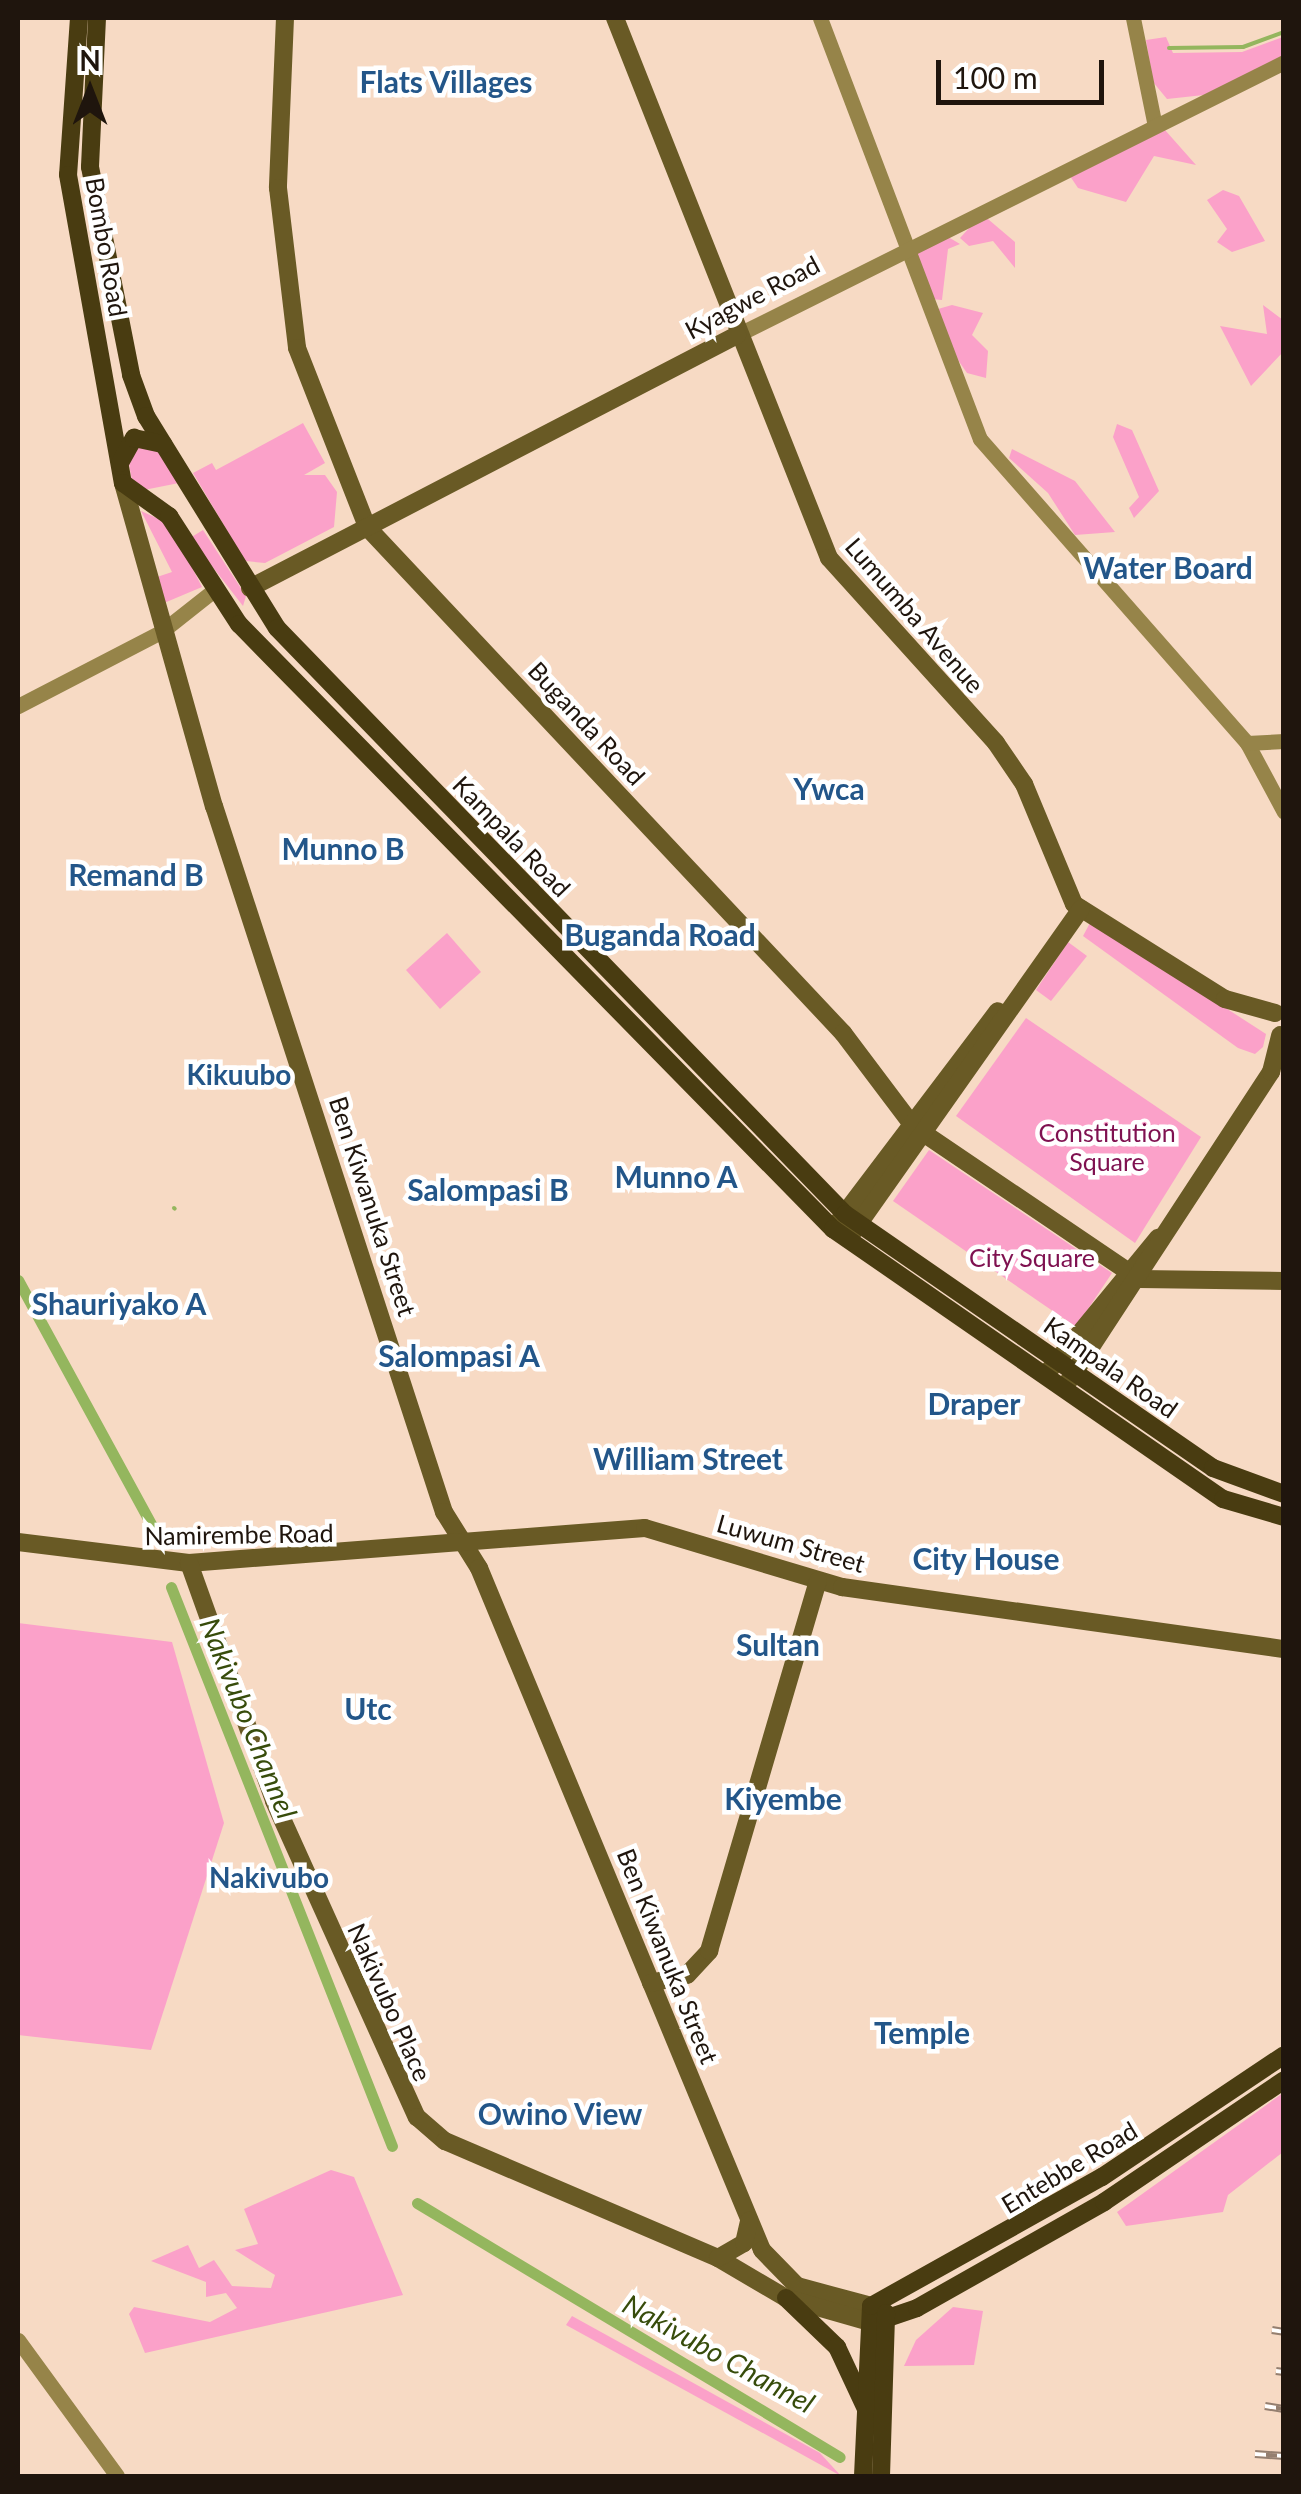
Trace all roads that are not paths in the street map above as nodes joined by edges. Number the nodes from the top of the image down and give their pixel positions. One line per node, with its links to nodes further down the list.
1 (79, 18): 10 (main road, Bombo Road)
2 (97, 18): 9 (main road, Kampala Road)
3 (284, 18): 16 (main road, Buganda Road)
4 (616, 18): 12 (main road, Lumumba Avenue)
5 (820, 18): 11 (street)
6 (1134, 18): 8 (street)
7 (1284, 62): 8 (street, Kyagwe Road)
8 (1154, 121): 11 (street, Kyagwe Road)
9 (94, 189): 10 (main road); 13 (main road, Kampala Road)
10 (71, 190): 14 (main road, Bombo Road)
11 (902, 244): 12 (street, Kyagwe Road); 23 (street)
12 (736, 334): 16 (main road, Kyagwe Road); 27 (main road, Lumumba Avenue)
13 (163, 444): 14 (main road); 18 (main road, Kampala Road)
14 (120, 463): 15 (main road, Bombo Road)
15 (124, 483): 17 (main road, Kampala Road); 20 (main road, Ben Kiwanuka Street)
16 (367, 528): 18 (main road, Kyagwe Road); 32 (main road, Buganda Road)
17 (214, 590): 19 (main road, Kampala Road); 20 (street)
18 (254, 594): 19 (main road); 25 (main road, Kampala Road)
19 (233, 616): 26 (main road, Kampala Road)
20 (161, 632): 21 (street); 41 (main road, Ben Kiwanuka Street)
21 (20, 707)
22 (1284, 741): 23 (street)
23 (1247, 743): 24 (street)
24 (1283, 800)
25 (511, 873): 26 (main road); 33 (main road, Kampala Road)
26 (493, 890): 33 (main road, Kampala Road)
27 (1078, 907): 29 (main road); 32 (main road)
28 (1284, 995): 29 (main road)
29 (1276, 1013): 30 (main road)
30 (1282, 1037): 31 (main road)
31 (1277, 1070): 34 (main road)
32 (920, 1131): 33 (main road); 34 (main road, Buganda Road)
33 (846, 1226): 36 (main road, Kampala Road)
34 (1133, 1275): 35 (main road, Buganda Road); 36 (main road); 37 (main road)
35 (1284, 1281)
36 (1053, 1366): 37 (main road, Kampala Road)
37 (1070, 1378): 38 (main road, Kampala Road); 39 (main road, Kampala Road)
38 (1284, 1494)
39 (1284, 1517)
40 (18, 1542): 42 (main road, Namirembe Road)
41 (463, 1545): 42 (main road, Namirembe Road); 43 (main road, Luwum Street); 45 (main road, Ben Kiwanuka Street)
42 (189, 1563): 53 (main road, Nakivubo Place)
43 (818, 1581): 44 (main road, Luwum Street); 45 (main road)
44 (1284, 1649)
45 (651, 1983): 52 (main road, Ben Kiwanuka Street)
46 (1284, 2055): 48 (main road, Entebbe Road)
47 (1284, 2080): 49 (main road, Entebbe Road)
48 (1201, 2116): 49 (main road); 50 (main road, Entebbe Road)
49 (1213, 2135): 51 (main road, Entebbe Road)
50 (1090, 2184): 51 (main road); 56 (main road, Entebbe Road)
51 (1104, 2202): 55 (main road, Entebbe Road)
52 (749, 2218): 53 (main road); 56 (main road, Ben Kiwanuka Street)
53 (718, 2258): 54 (main road, Nakivubo Place)
54 (786, 2298): 56 (main road, Nakivubo Place); 59 (main road)
55 (928, 2302): 56 (main road, Entebbe Road); 58 (main road)
56 (879, 2313): 58 (main road); 59 (main road)
57 (18, 2340): 60 (street)
58 (889, 2352): 62 (main road)
59 (868, 2414): 61 (main road)
60 (118, 2476)
61 (864, 2476)
62 (880, 2476)

